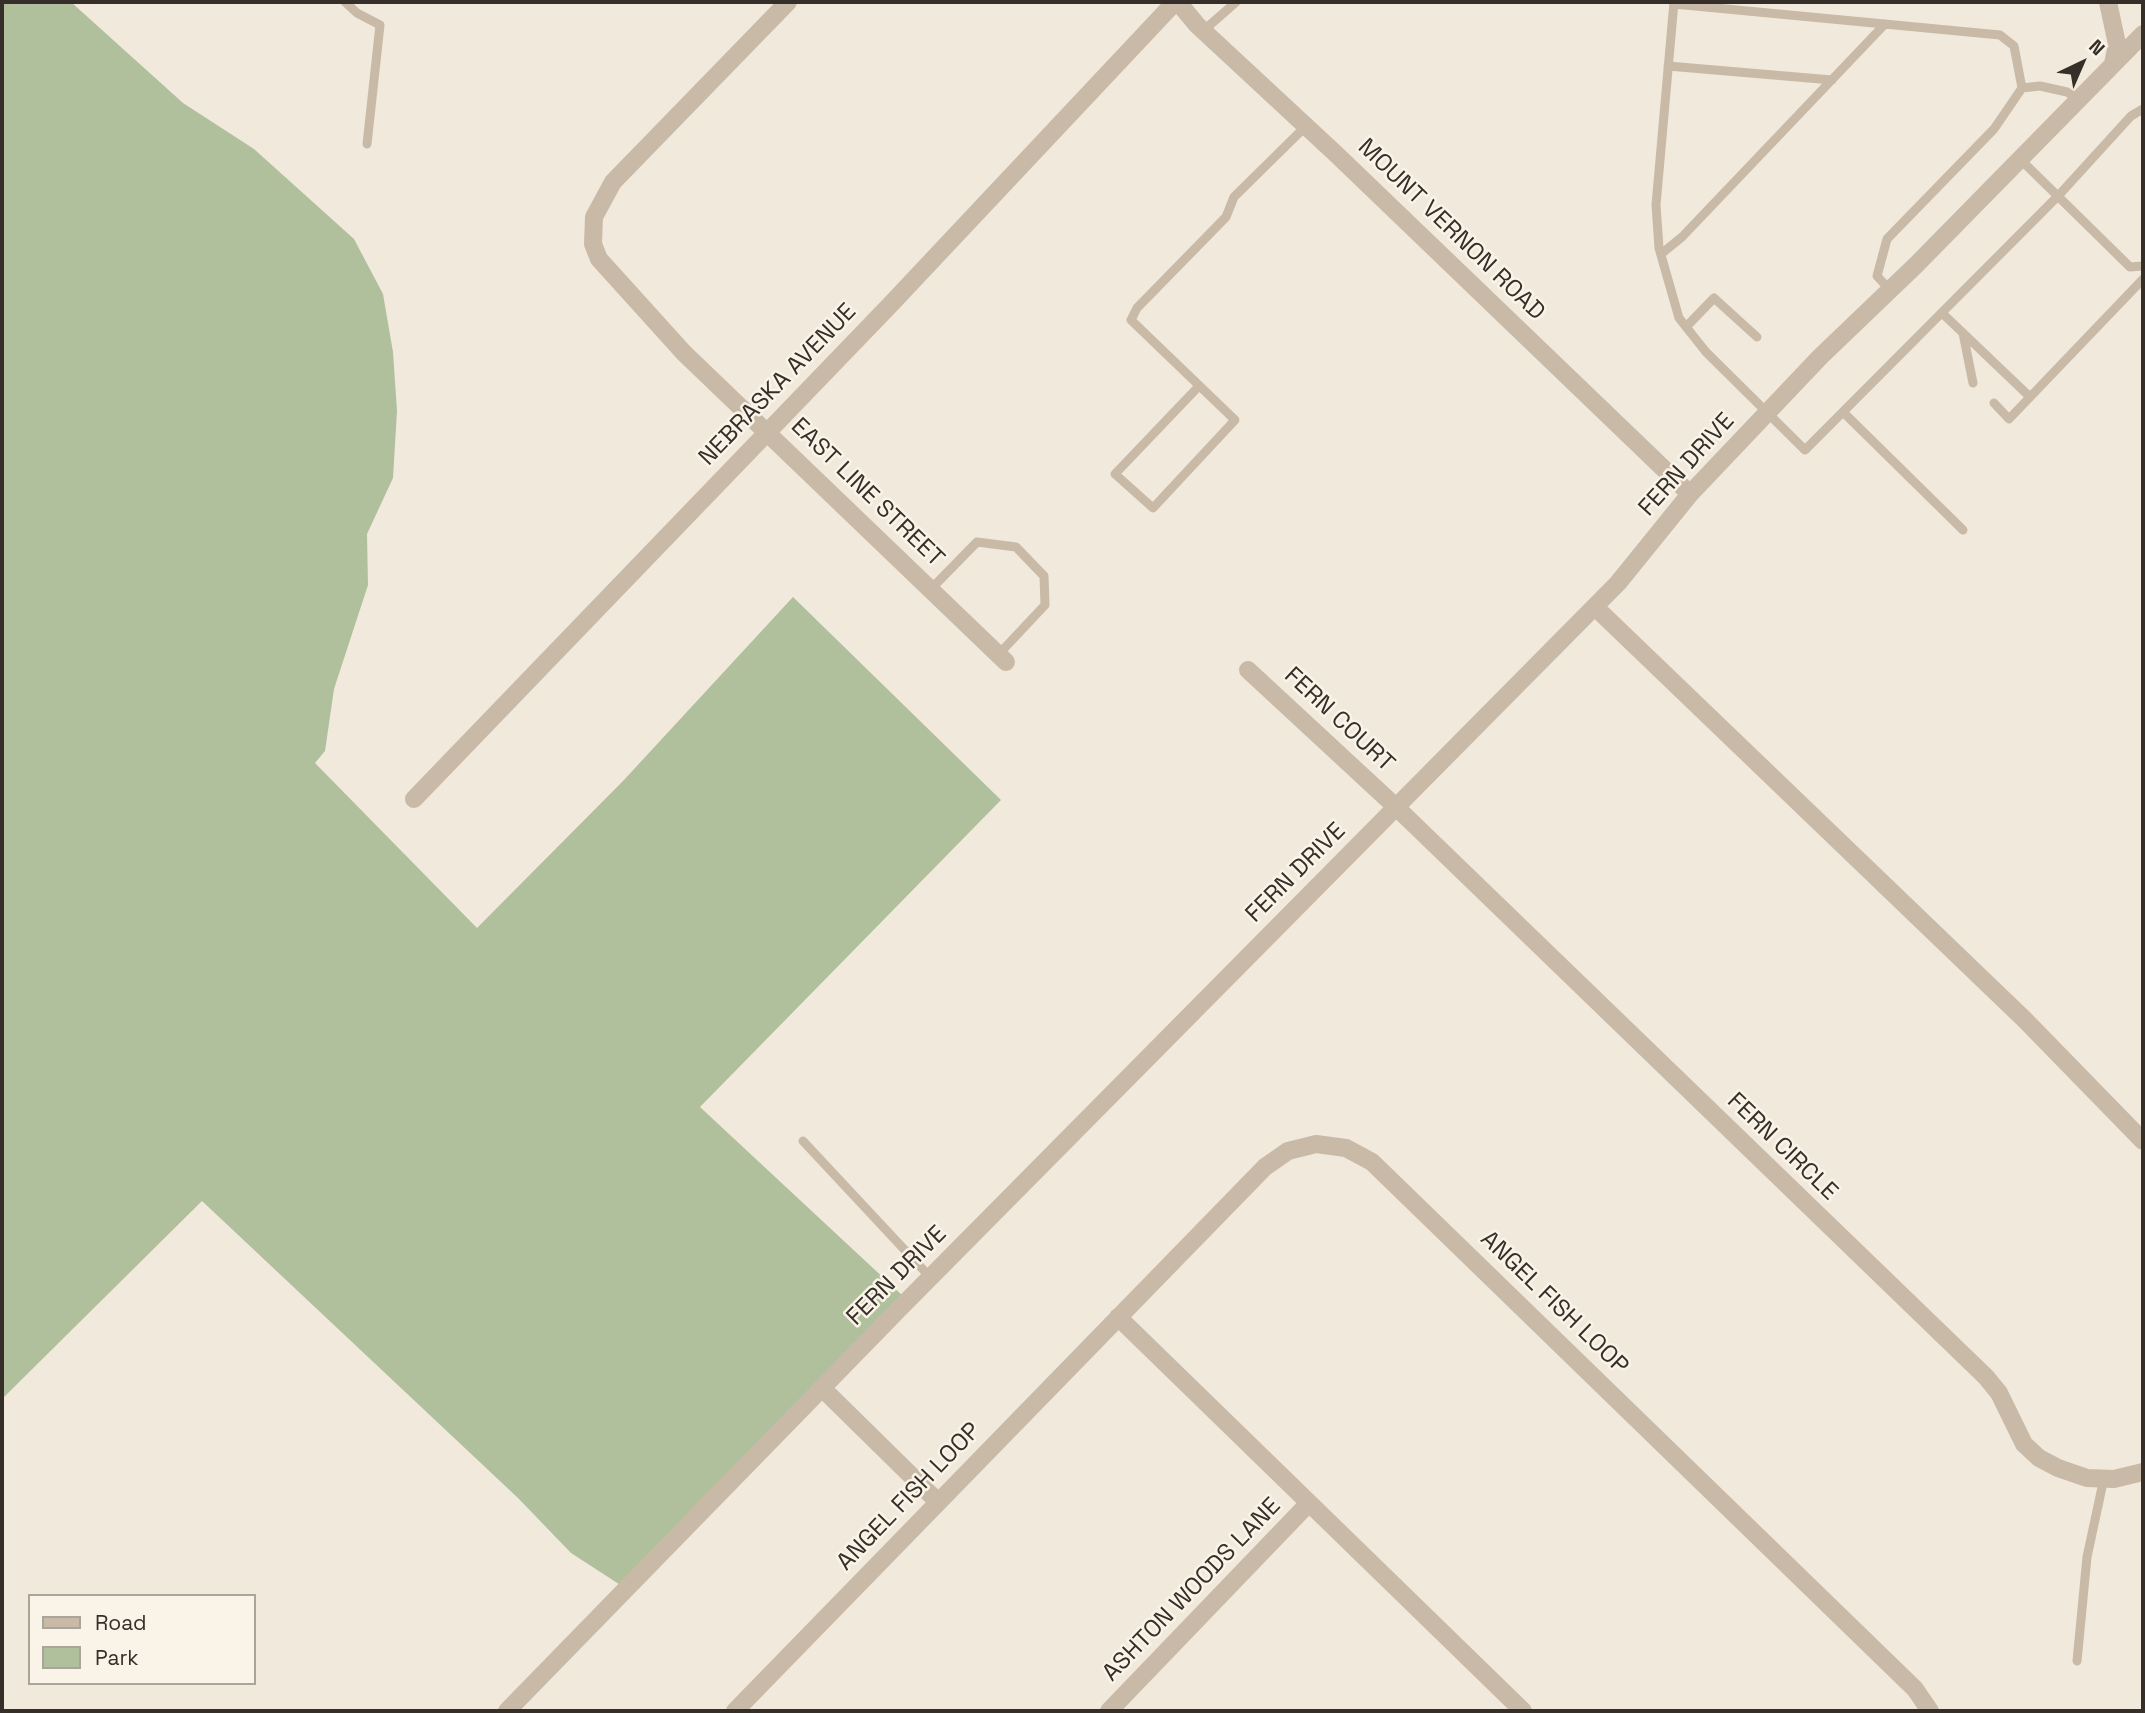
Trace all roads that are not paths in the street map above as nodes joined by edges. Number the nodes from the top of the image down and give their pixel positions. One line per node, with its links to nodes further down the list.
1 (345, 2): 17 (lane)
2 (788, 2): 34 (street, EAST LINE STREET)
3 (1176, 2): 8 (street, MOUNT VERNON ROAD); 34 (street, NEBRASKA AVENUE)
4 (1236, 2): 8 (lane)
5 (2108, 2): 10 (street)
6 (1674, 3): 7 (lane); 11 (lane)
7 (1885, 24): 12 (lane); 13 (lane)
8 (1203, 31): 16 (street, MOUNT VERNON ROAD)
9 (2143, 34): 10 (street, FERN DRIVE)
10 (2113, 64): 14 (street, FERN DRIVE)
11 (1668, 66): 12 (lane); 20 (lane)
12 (1832, 80): 20 (lane)
13 (2022, 88): 14 (lane); 23 (lane)
14 (2078, 99): 18 (street, FERN DRIVE)
15 (2143, 109): 19 (lane)
16 (1306, 126): 29 (lane); 35 (street, MOUNT VERNON ROAD)
17 (366, 145)
18 (2020, 159): 19 (lane); 23 (street, FERN DRIVE)
19 (2059, 195): 21 (lane); 24 (lane)
20 (1661, 254): 25 (lane)
21 (2143, 266)
22 (2143, 279): 30 (lane)
23 (1890, 290): 33 (street, FERN DRIVE)
24 (1942, 313): 26 (lane); 32 (lane)
25 (1686, 327): 27 (lane); 33 (lane)
26 (1963, 333): 28 (lane); 30 (lane)
27 (1757, 337)
28 (1973, 383)
29 (1199, 386): 29 (lane)
30 (2030, 397): 31 (lane)
31 (1994, 403)
32 (1843, 412): 33 (lane); 36 (lane)
33 (1767, 413): 35 (street, FERN DRIVE)
34 (767, 430): 37 (street, EAST LINE STREET); 41 (street, NEBRASKA AVENUE)
35 (1689, 494): 38 (street, FERN DRIVE)
36 (1964, 530)
37 (931, 589): 39 (street, EAST LINE STREET); 39 (lane)
38 (1595, 607): 42 (street, FERN DRIVE); 44 (street)
39 (1002, 659)
40 (1248, 670): 42 (street, FERN COURT)
41 (414, 799)
42 (1396, 807): 45 (street, FERN DRIVE); 49 (street, FERN CIRCLE)
43 (803, 1140): 45 (lane)
44 (2143, 1141)
45 (930, 1277): 47 (street, FERN DRIVE)
46 (1118, 1317): 50 (street, ANGEL FISH LOOP); 51 (street); 57 (street, ANGEL FISH LOOP)
47 (822, 1388): 50 (street); 53 (street, FERN DRIVE)
48 (2143, 1472): 49 (street, FERN CIRCLE)
49 (2104, 1478): 52 (lane)
50 (938, 1502): 54 (street, ANGEL FISH LOOP)
51 (1309, 1503): 55 (street, ASHTON WOODS LANE); 56 (street)
52 (2077, 1661)
53 (507, 1711)
54 (735, 1711)
55 (1109, 1711)
56 (1523, 1711)
57 (1930, 1711)

